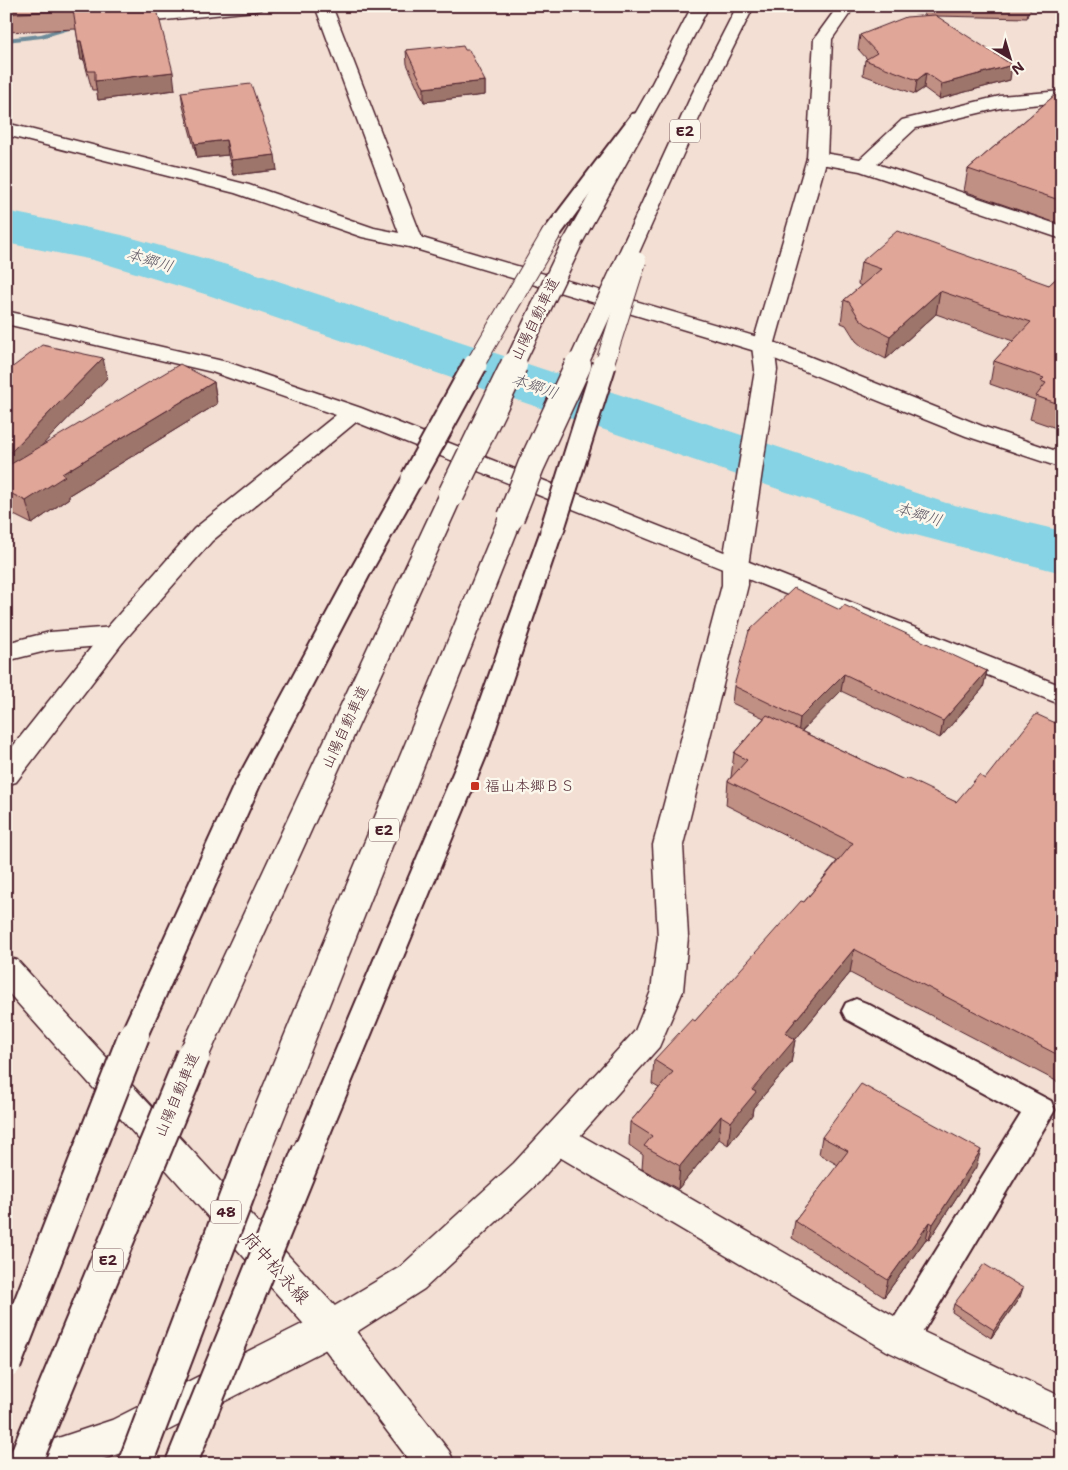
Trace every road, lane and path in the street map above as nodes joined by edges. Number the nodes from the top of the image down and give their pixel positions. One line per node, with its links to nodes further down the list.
1 (254, 6): 6 (main road)
2 (323, 6): 12 (main road)
3 (701, 6): 7 (main road, 山陽自動車道 / E2)
4 (746, 6): 16 (main road, E2)
5 (847, 6): 10 (main road)
6 (135, 18)
7 (656, 93): 31 (lane, bridge); 33 (main road, 山陽自動車道 / E2, bridge)
8 (1062, 96): 11 (main road)
9 (6, 129): 13 (main road)
10 (817, 158): 11 (main road); 18 (main road)
11 (864, 166): 14 (main road)
12 (404, 217): 13 (main road); 15 (main road)
13 (369, 233): 15 (main road)
14 (1062, 233)
15 (413, 242): 18 (main road)
16 (632, 259): 35 (main road, E2, bridge); 36 (lane, bridge)
17 (6, 317): 19 (main road)
18 (763, 346): 20 (main road); 21 (main road)
19 (353, 413): 21 (main road); 22 (main road)
20 (1062, 461)
21 (735, 566): 24 (main road); 28 (main road)
22 (114, 636): 23 (main road); 25 (main road)
23 (6, 652)
24 (1062, 696)
25 (6, 775)
26 (6, 969): 29 (main road, 府中松永線 / 48)
27 (856, 1011): 30 (lane)
28 (558, 1138): 29 (main road); 30 (main road)
29 (331, 1328): 34 (main road); 37 (main road, 府中松永線 / 48)
30 (900, 1339): 32 (main road)
31 (6, 1364)
32 (1062, 1416)
33 (24, 1464)
34 (32, 1464)
35 (135, 1464)
36 (181, 1464)
37 (436, 1464)

